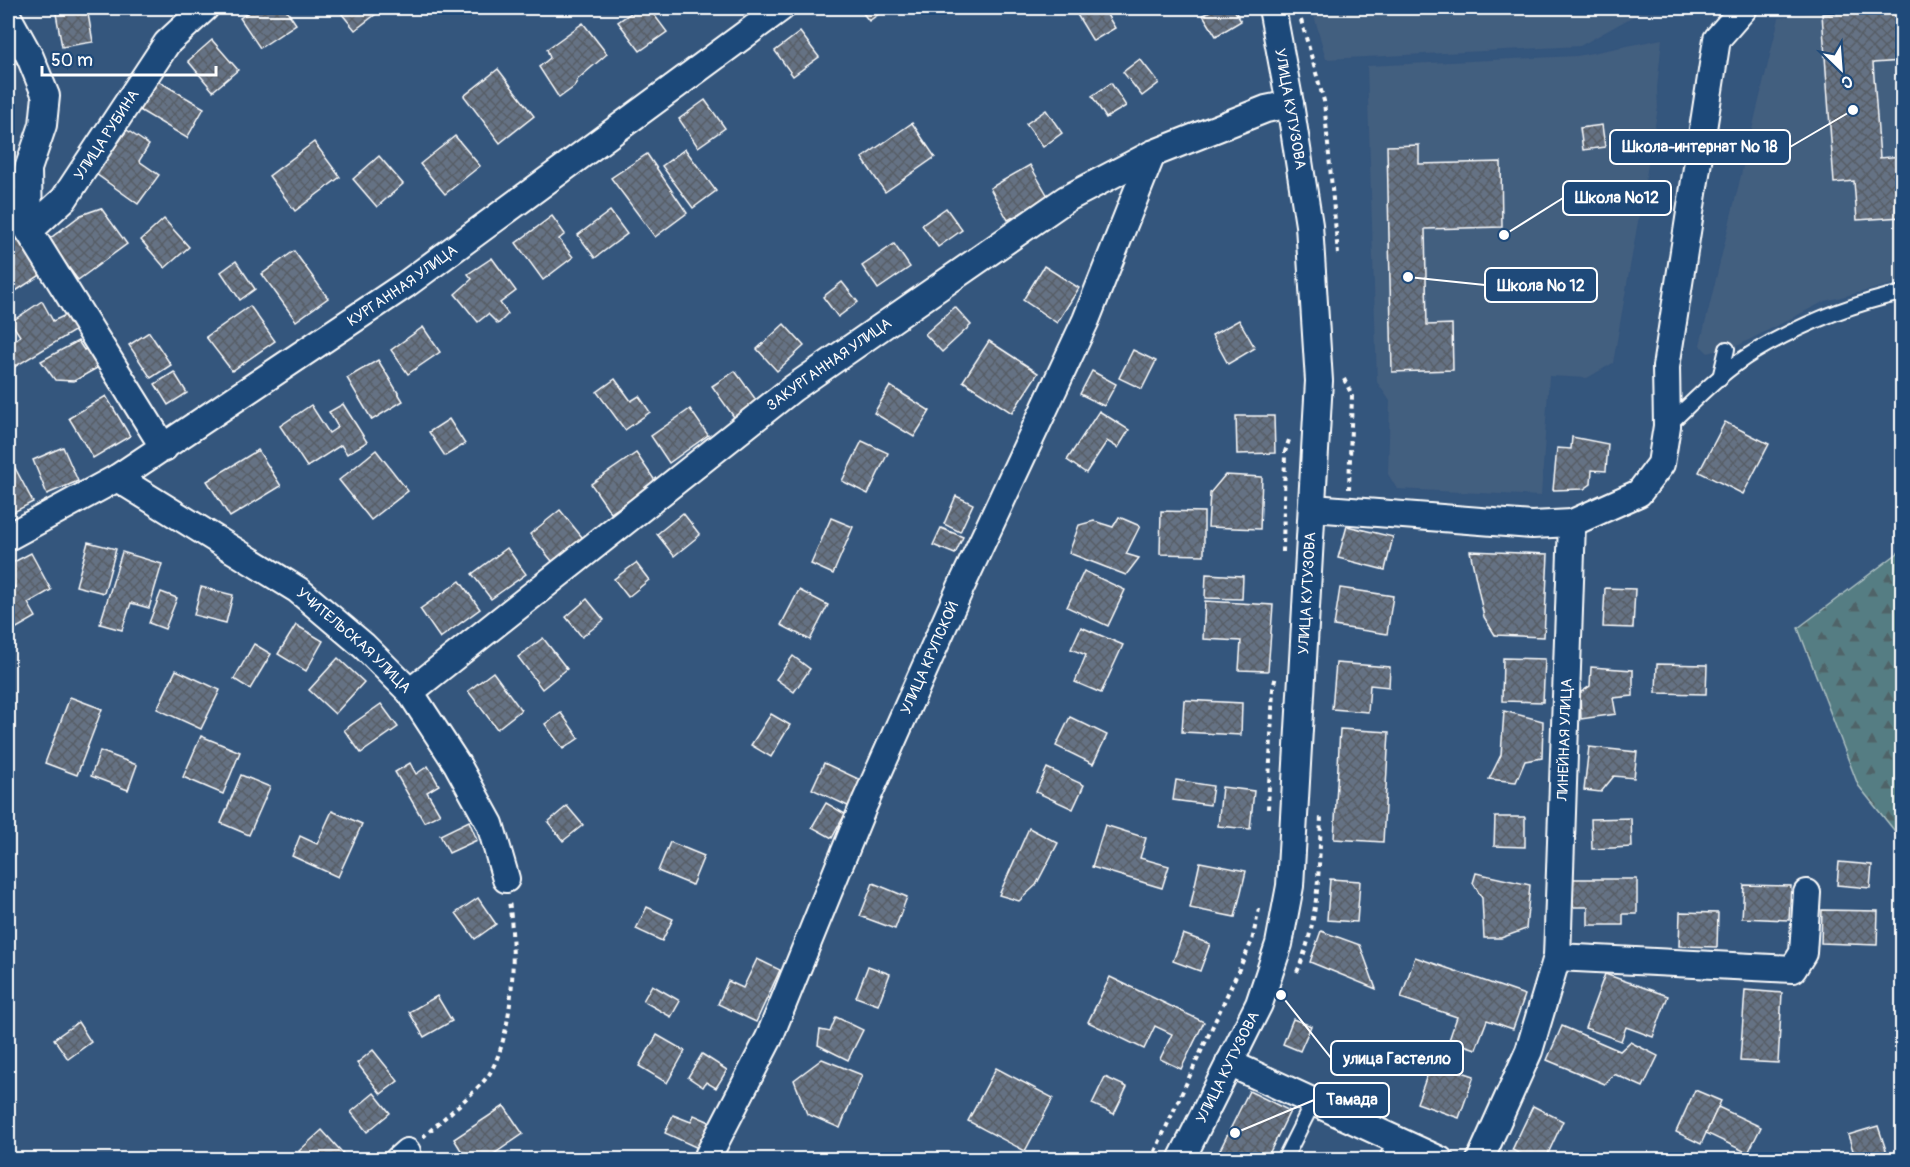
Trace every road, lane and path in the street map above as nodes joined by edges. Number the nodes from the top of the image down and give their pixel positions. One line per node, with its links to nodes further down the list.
1 (205, 8): 9 (street, УЛИЦА РУБИНА)
2 (781, 8): 15 (street, КУРГАННАЯ УЛИЦА)
3 (1272, 8): 6 (street, УЛИЦА КУТУЗОВА)
4 (1744, 8): 13 (street)
5 (8, 17): 9 (street)
6 (1290, 104): 7 (street, ЗАКУРГАННАЯ УЛИЦА); 17 (street, УЛИЦА КУТУЗОВА)
7 (1152, 154): 22 (street, ЗАКУРГАННАЯ УЛИЦА); 32 (street, УЛИЦА КРУПСКОЙ)
8 (8, 200): 9 (street)
9 (29, 231): 15 (street)
10 (1902, 293): 12 (lane)
11 (1727, 349): 12 (lane)
12 (1720, 378): 13 (lane)
13 (1667, 426): 18 (street)
14 (1291, 433): 20 (path)
15 (164, 448): 16 (street, КУРГАННАЯ УЛИЦА)
16 (117, 478): 19 (street, КУРГАННАЯ УЛИЦА); 22 (street, УЧИТЕЛЬСКАЯ УЛИЦА)
17 (1313, 508): 18 (street); 28 (street, УЛИЦА КУТУЗОВА)
18 (1572, 523): 27 (street, ЛИНЕЙНАЯ УЛИЦА)
19 (8, 537)
20 (1282, 557)
21 (1278, 670): 23 (path)
22 (410, 693): 24 (street, УЧИТЕЛЬСКАЯ УЛИЦА)
23 (1268, 812)
24 (506, 879): 31 (path)
25 (1807, 893): 27 (street)
26 (1260, 900): 33 (path)
27 (1557, 957): 37 (street, ЛИНЕЙНАЯ УЛИЦА)
28 (1229, 1063): 29 (street); 34 (street, УЛИЦА КУТУЗОВА)
29 (1313, 1102): 30 (street); 35 (lane)
30 (1391, 1149): 36 (street)
31 (403, 1156)
32 (706, 1160)
33 (1151, 1160)
34 (1181, 1160)
35 (1284, 1160)
36 (1440, 1160)
37 (1480, 1160)

